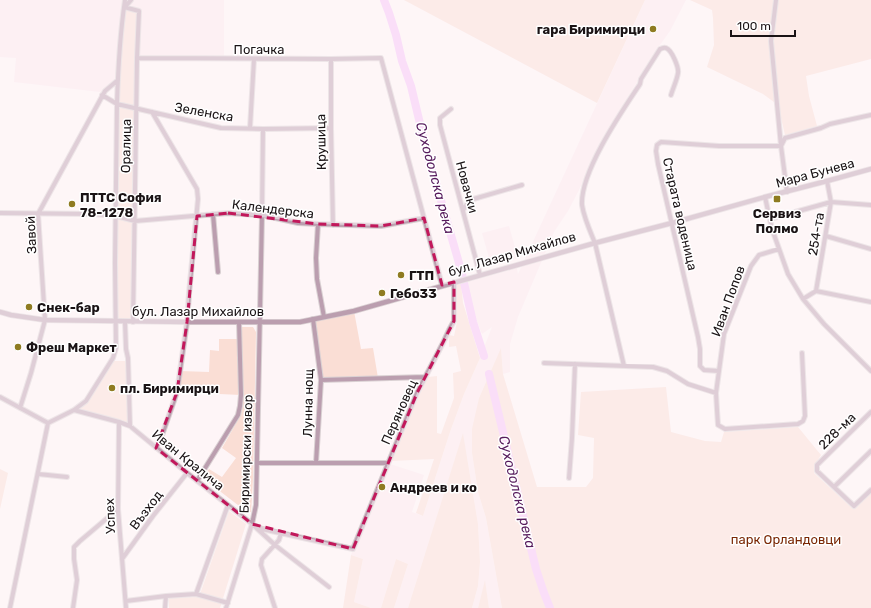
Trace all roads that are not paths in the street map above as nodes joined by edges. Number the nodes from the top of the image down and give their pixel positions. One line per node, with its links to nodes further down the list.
1 (125, 0): 4 (street, Оралица)
2 (131, 0): 4 (street)
3 (776, 0): 19 (street)
4 (124, 7): 5 (street, Оралица); 8 (street, Оралица)
5 (137, 58): 6 (street, Погачка); 12 (street, Оралица)
6 (254, 59): 7 (street, Погачка); 16 (street)
7 (331, 59): 17 (street, Крушица); 34 (street, Погачка)
8 (118, 80): 9 (street, Завой); 11 (street, Оралица)
9 (102, 95): 11 (street, Зеленска); 29 (street, Завой)
10 (671, 95): 41 (street)
11 (117, 104): 12 (street, Зеленска); 32 (street, Оралица)
12 (136, 108): 14 (street, Зеленска); 36 (street, Оралица)
13 (451, 109): 27 (street, Новачки)
14 (152, 112): 16 (street, Зеленска); 33 (street)
15 (871, 115): 19 (street)
16 (250, 128): 18 (street, Зеленска)
17 (331, 128): 18 (street, Зеленска); 39 (street, Крушица)
18 (263, 129): 31 (street, Биримирски извор)
19 (781, 146): 23 (street); 37 (street, Старата воденица)
20 (871, 169): 21 (street, Мара Бунева)
21 (828, 182): 23 (street, Мара Бунева); 25 (street, 254-та)
22 (522, 185): 27 (street)
23 (787, 192): 24 (street, Мара Бунева)
24 (765, 197): 35 (street); 37 (street, бул. Лазар Михайлов)
25 (831, 202): 26 (street); 35 (street); 40 (street, 254-та)
26 (871, 205)
27 (463, 210): 45 (street, Новачки)
28 (0, 213): 29 (street, Календерска)
29 (38, 214): 32 (street, Календерска); 54 (street, Завой)
30 (213, 214): 31 (street, Календерска); 33 (street, Календерска); 44 (street)
31 (262, 215): 38 (street, Календерска); 55 (street, Биримирски извор)
32 (116, 216): 36 (street, Календерска); 56 (street, Оралица)
33 (197, 216): 36 (street, Календерска); 59 (street)
34 (424, 218): 39 (street, Календерска); 47 (street)
35 (770, 219): 42 (street)
36 (135, 221): 58 (street, Оралица)
37 (672, 223): 41 (street, бул. Лазар Михайлов); 67 (street, Старата воденица)
38 (318, 224): 39 (street, Календерска); 52 (street)
39 (333, 225)
40 (826, 236): 43 (street); 48 (street, 254-та)
41 (595, 242): 45 (street, бул. Лазар Михайлов); 66 (street)
42 (779, 249): 49 (street); 67 (street, Иван Попов)
43 (871, 249)
44 (218, 272)
45 (480, 275): 46 (street, бул. Лазар Михайлов)
46 (455, 282): 47 (street, бул. Лазар Михайлов); 69 (street, Перяновец)
47 (442, 285): 52 (street, бул. Лазар Михайлов)
48 (816, 290): 49 (street); 50 (street)
49 (803, 299): 68 (street)
50 (871, 302)
51 (0, 312): 54 (street, бул. Лазар Михайлов)
52 (324, 317): 53 (street, бул. Лазар Михайлов)
53 (314, 319): 55 (street, бул. Лазар Михайлов); 70 (street, Лунна нощ)
54 (45, 320): 56 (street, бул. Лазар Михайлов); 73 (street, Завой)
55 (260, 321): 60 (street, бул. Лазар Михайлов); 81 (street, Биримирски извор)
56 (115, 322): 57 (street, бул. Лазар Михайлов); 61 (street, Оралица)
57 (125, 322): 58 (street, бул. Лазар Михайлов); 62 (street)
58 (133, 322): 59 (street, бул. Лазар Михайлов)
59 (188, 322): 60 (street, бул. Лазар Михайлов); 79 (street)
60 (239, 322): 88 (street, Биримирски извор)
61 (116, 348): 62 (street); 74 (street)
62 (126, 349): 78 (street)
63 (802, 353): 71 (street, Иван Попов)
64 (544, 363): 65 (street)
65 (575, 364): 66 (street); 87 (street)
66 (624, 366): 71 (street)
67 (719, 371): 71 (street, Иван Попов)
68 (871, 371)
69 (425, 377): 70 (street); 83 (street, Перяновец)
70 (321, 380): 82 (street, Лунна нощ)
71 (716, 394)
72 (0, 397): 73 (street)
73 (20, 408): 77 (street)
74 (74, 410): 76 (street); 77 (street)
75 (871, 412): 89 (street, 228-ма)
76 (119, 422): 78 (street); 92 (street, Успех)
77 (48, 423): 85 (street)
78 (130, 426): 79 (street, Иван Кралича)
79 (156, 448): 84 (street, Иван Кралича)
80 (871, 451): 89 (street)
81 (257, 463): 82 (street); 93 (street, Биримирски извор)
82 (316, 463): 83 (street)
83 (387, 463): 96 (street, Перяновец)
84 (187, 473): 88 (street, Иван Кралича); 97 (street, Възход)
85 (38, 474): 86 (street); 103 (street)
86 (67, 477)
87 (569, 478)
88 (197, 481): 91 (street, Иван Кралича)
89 (834, 487): 90 (street)
90 (871, 490)
91 (228, 505): 93 (street, Иван Кралича); 99 (street, Биримирски извор)
92 (118, 509): 97 (street, Успех); 104 (street)
93 (252, 524): 94 (street, Иван Кралича); 95 (street, Иван Кралича); 102 (street, Биримирски извор)
94 (282, 533): 95 (street); 96 (street, Иван Кралича)
95 (275, 545): 98 (street, Иван Кралича); 108 (street)
96 (353, 549)
97 (122, 558): 101 (street, Успех)
98 (329, 587)
99 (196, 594): 100 (street); 102 (street)
100 (166, 596): 101 (street); 106 (street)
101 (126, 601): 105 (street, Успех)
102 (228, 603): 107 (street, Биримирски извор)
103 (10, 608)
104 (73, 608)
105 (126, 608)
106 (165, 608)
107 (226, 608)
108 (275, 608)

